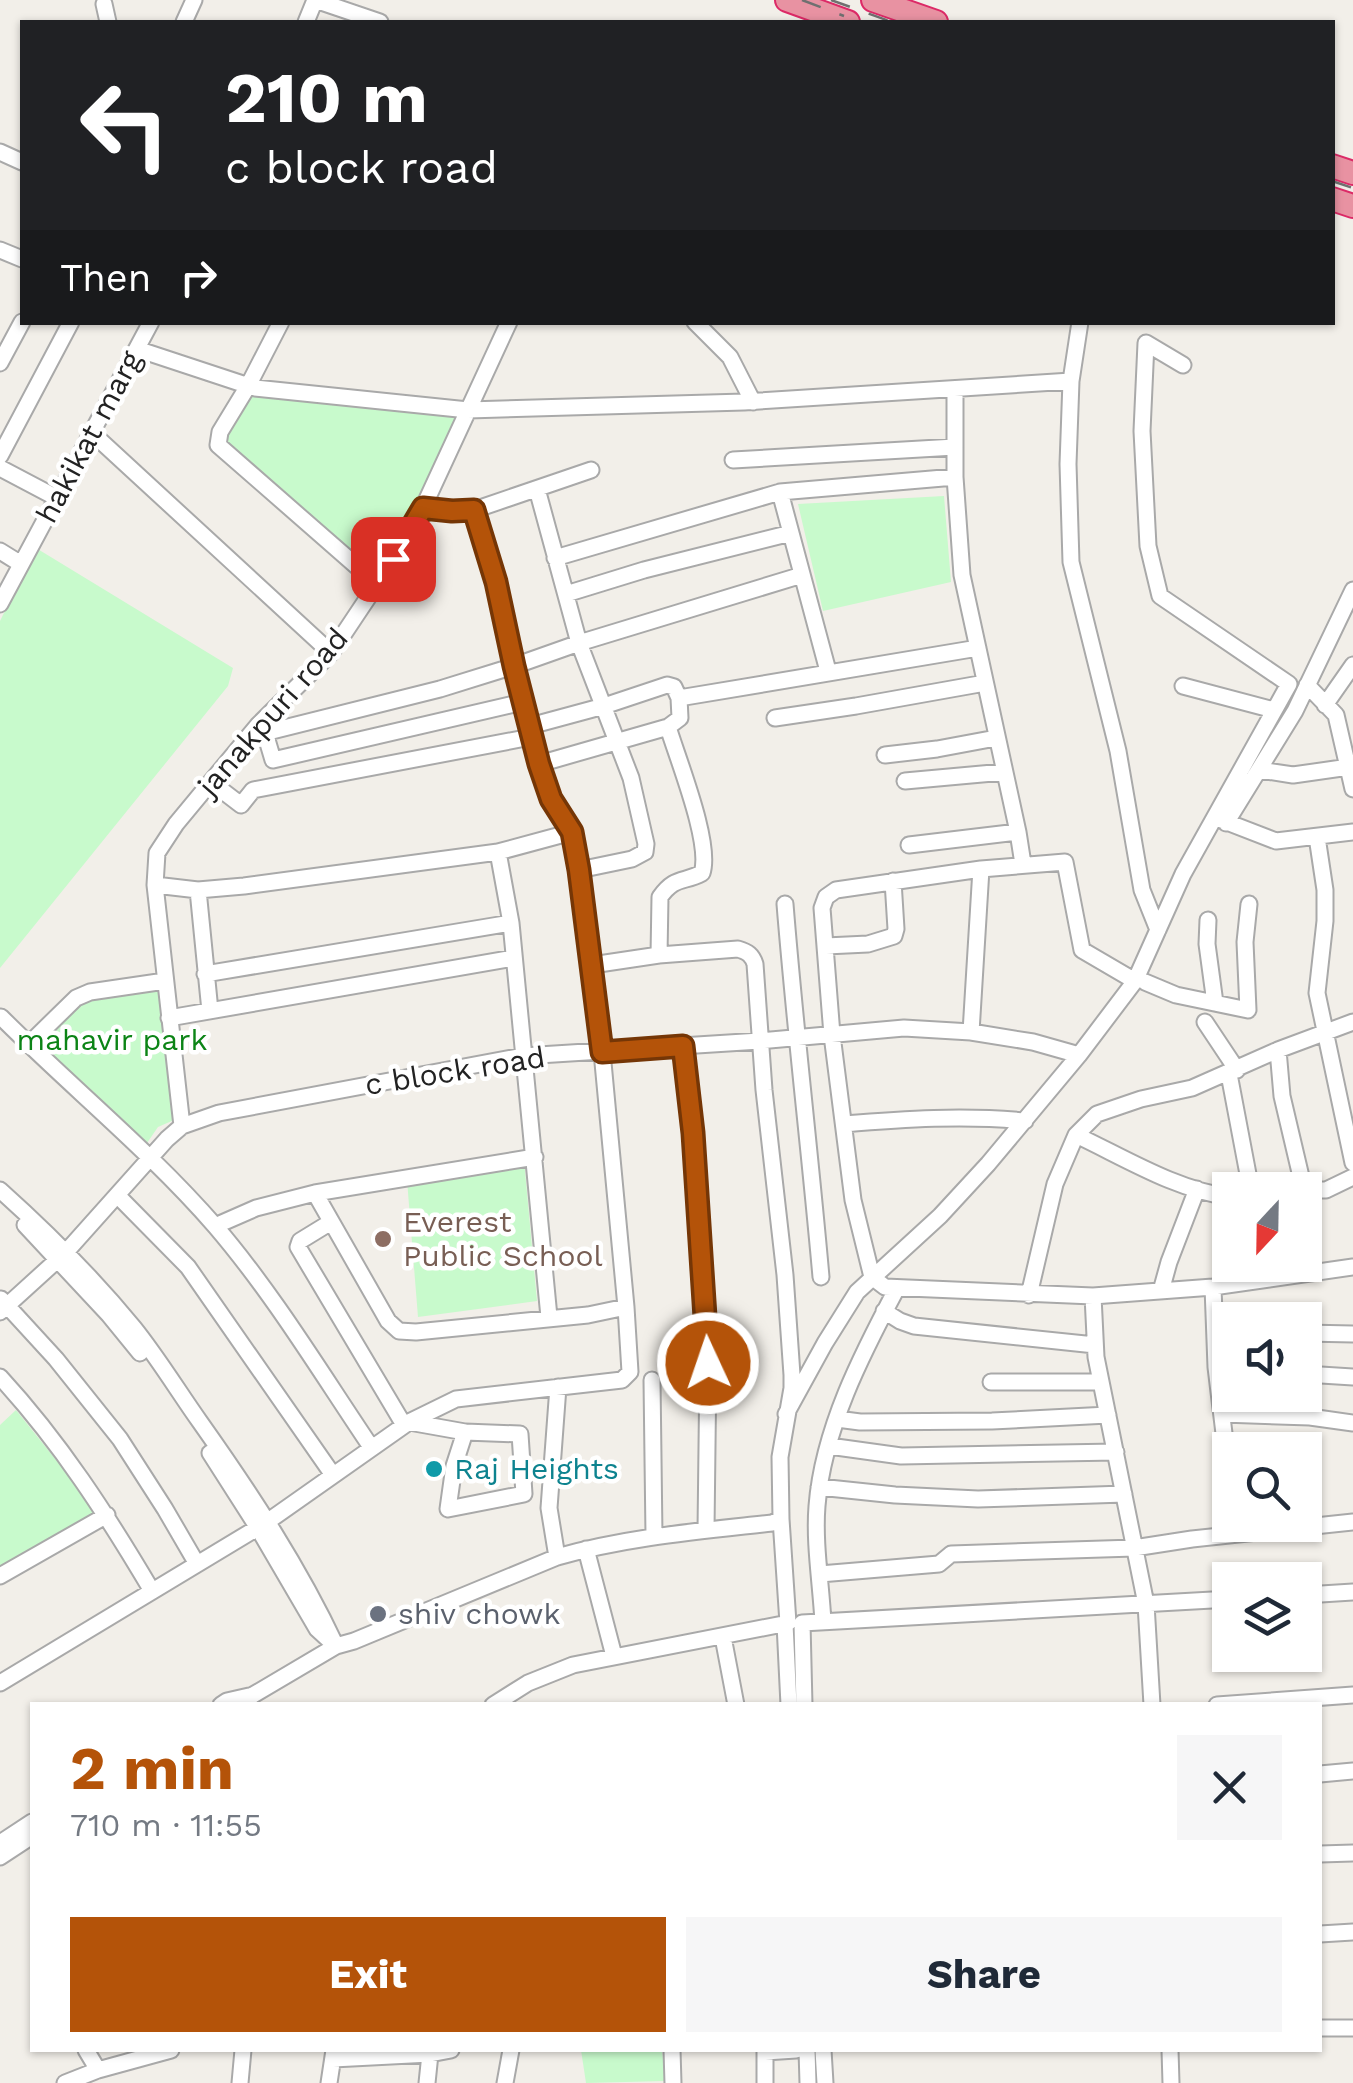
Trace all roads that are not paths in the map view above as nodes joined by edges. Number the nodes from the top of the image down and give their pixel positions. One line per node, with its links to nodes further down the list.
1 (315, 0): 6 (street)
2 (787, 0): 7 (highway)
3 (104, 4): 5 (street)
4 (879, 9): 8 (highway)
5 (108, 20)
6 (374, 20)
7 (842, 20)
8 (927, 20)
9 (20, 325): 16 (street)
10 (69, 325): 27 (street)
11 (149, 325): 17 (street, hakikat marg)
12 (279, 325): 21 (street)
13 (509, 325): 24 (street, janakpuri road)
14 (698, 325): 23 (street)
15 (1080, 325): 20 (street)
16 (4, 346): 18 (street)
17 (137, 349): 21 (street); 25 (street, hakikat marg)
18 (0, 363)
19 (1183, 366): 59 (street)
20 (1071, 381): 22 (street); 92 (street)
21 (248, 386): 24 (street); 42 (street)
22 (955, 388): 23 (street); 26 (street)
23 (752, 402): 24 (street)
24 (468, 410): 35 (street, janakpuri road)
25 (92, 434): 34 (street, hakikat marg); 48 (street)
26 (955, 447): 28 (street); 31 (street)
27 (0, 456)
28 (733, 460)
29 (0, 468): 34 (street)
30 (591, 470): 32 (street)
31 (955, 476): 33 (street); 47 (street)
32 (537, 489): 36 (street); 39 (street)
33 (780, 492): 37 (street); 39 (street)
34 (56, 498): 40 (street, hakikat marg)
35 (423, 508): 36 (street); 42 (street, janakpuri road)
36 (474, 510): 49 (street)
37 (791, 533): 41 (street); 44 (street)
38 (0, 551): 40 (street)
39 (556, 558): 44 (street)
40 (21, 564): 45 (street, hakikat marg)
41 (802, 575): 46 (street); 51 (street)
42 (377, 584): 48 (street, janakpuri road)
43 (1353, 590): 53 (street)
44 (566, 594): 46 (street)
45 (0, 604)
46 (579, 643): 49 (street); 58 (street)
47 (978, 648): 51 (street); 52 (street)
48 (331, 654): 65 (street, janakpuri road)
49 (514, 666): 56 (street); 63 (street)
50 (1353, 666): 57 (street)
51 (828, 671): 55 (street)
52 (985, 683): 60 (street); 66 (street)
53 (1307, 685): 57 (street); 70 (street)
54 (1183, 686): 59 (street)
55 (679, 698): 58 (street); 61 (street)
56 (524, 702): 63 (street); 64 (street)
57 (1325, 705): 62 (street)
58 (604, 706): 64 (street); 67 (street)
59 (1274, 710): 75 (street)
60 (775, 718)
61 (668, 727): 67 (street); 94 (street)
62 (1347, 731): 72 (street)
63 (265, 732): 65 (street)
64 (531, 732): 69 (street); 73 (street)
65 (248, 736): 73 (street, janakpuri road)
66 (996, 738): 68 (street); 71 (street)
67 (617, 742): 69 (street); 84 (street)
68 (885, 755)
69 (539, 764): 76 (street)
70 (1260, 770): 72 (street); 75 (street)
71 (1004, 772): 74 (street); 77 (street)
72 (1351, 778)
73 (211, 782): 86 (street, janakpuri road)
74 (905, 782)
75 (1221, 820): 79 (street); 92 (street)
76 (572, 832): 81 (street); 84 (street)
77 (1018, 832): 80 (street); 82 (street)
78 (1353, 832): 79 (street)
79 (1317, 838): 106 (street)
80 (909, 845)
81 (498, 852): 87 (street); 91 (street)
82 (1023, 864): 83 (street); 99 (street)
83 (981, 869): 85 (street); 107 (street)
84 (579, 870): 96 (street)
85 (893, 881): 93 (street); 93 (street)
86 (155, 885): 87 (street); 98 (street, janakpuri road)
87 (198, 890): 97 (street)
88 (784, 904): 109 (street)
89 (1249, 904): 100 (street)
90 (1208, 920): 100 (street)
91 (511, 923): 95 (street); 97 (street)
92 (1158, 930): 99 (street)
93 (826, 946): 108 (street)
94 (659, 955): 96 (street); 110 (street)
95 (514, 958): 101 (street); 116 (street)
96 (592, 965): 114 (street)
97 (205, 974): 101 (street)
98 (165, 981): 103 (street, janakpuri road); 111 (street)
99 (1140, 982): 100 (street); 115 (street)
100 (1215, 1003)
101 (210, 1010): 103 (street)
102 (1, 1017): 111 (street)
103 (169, 1018): 120 (street, janakpuri road)
104 (1205, 1022): 117 (street)
105 (1353, 1022): 106 (street)
106 (1327, 1031): 113 (street); 124 (street)
107 (971, 1032): 108 (street, c block road); 115 (street, c block road)
108 (832, 1035): 109 (street, c block road); 119 (street)
109 (795, 1037): 110 (street, c block road); 140 (street)
110 (760, 1041): 112 (street, c block road); 164 (street)
111 (29, 1044): 122 (street)
112 (683, 1046): 114 (street, c block road); 183 (street)
113 (1278, 1050): 117 (street); 126 (street)
114 (602, 1052): 116 (street, c block road); 149 (street)
115 (1079, 1055): 118 (street)
116 (523, 1056): 120 (street, c block road); 123 (street)
117 (1233, 1072): 121 (street); 125 (street)
118 (1025, 1120): 119 (street); 142 (street)
119 (844, 1124): 142 (street)
120 (182, 1126): 122 (street, c block road)
121 (1076, 1135): 128 (street); 145 (street)
122 (150, 1157): 133 (street, c block road); 136 (street)
123 (535, 1157): 131 (street); 151 (street)
124 (1353, 1163)
125 (1247, 1172)
126 (1300, 1172)
127 (1353, 1177): 130 (street)
128 (1198, 1189): 132 (street); 144 (street)
129 (0, 1190): 137 (street)
130 (1322, 1190)
131 (315, 1193): 135 (street); 136 (street)
132 (1212, 1194)
133 (118, 1195): 137 (street, c block road); 175 (street)
134 (0, 1203): 137 (street)
135 (331, 1222): 151 (street); 169 (street)
136 (215, 1226): 173 (street)
137 (61, 1256): 148 (street, c block road); 181 (street)
138 (1353, 1267): 139 (street)
139 (1322, 1269)
140 (820, 1276)
141 (1232, 1282): 143 (street)
142 (885, 1284): 145 (street); 150 (street); 164 (street)
143 (1213, 1288): 144 (street); 147 (street)
144 (1161, 1291): 146 (street)
145 (1029, 1295): 146 (street)
146 (1093, 1296): 154 (street)
147 (1216, 1302)
148 (2, 1305): 189 (street)
149 (626, 1308): 151 (street); 161 (street)
150 (884, 1311): 154 (street); 167 (street)
151 (549, 1318)
152 (1322, 1333): 153 (street)
153 (1353, 1334)
154 (1095, 1345): 160 (street)
155 (1322, 1375): 156 (street)
156 (1353, 1376)
157 (0, 1377): 162 (street)
158 (652, 1380): 184 (street)
159 (991, 1382): 160 (street)
160 (1101, 1382): 166 (street)
161 (558, 1387): 169 (street); 188 (street)
162 (14, 1392): 163 (street); 178 (street)
163 (0, 1405)
164 (786, 1414): 179 (street)
165 (1222, 1414): 168 (street); 171 (street)
166 (1108, 1415): 167 (street); 174 (street)
167 (837, 1419): 172 (street)
168 (1353, 1423)
169 (406, 1424): 170 (street); 173 (street)
170 (465, 1432): 170 (street)
171 (1223, 1432)
172 (829, 1446): 174 (street); 176 (street)
173 (371, 1447): 175 (street)
174 (1116, 1452): 177 (street)
175 (333, 1475): 181 (street)
176 (819, 1487): 177 (street); 190 (street)
177 (1124, 1494): 186 (street)
178 (107, 1514): 191 (street); 192 (street)
179 (781, 1519): 183 (street); 198 (street)
180 (1353, 1522): 182 (street)
181 (262, 1525): 189 (street); 200 (street)
182 (1322, 1527)
183 (706, 1530): 184 (street)
184 (654, 1536): 187 (street)
185 (1212, 1537): 186 (street)
186 (1134, 1548): 190 (street); 196 (street)
187 (586, 1549): 188 (street); 201 (street)
188 (557, 1557): 200 (street)
189 (197, 1564): 192 (street)
190 (820, 1574): 197 (street)
191 (0, 1576)
192 (152, 1591): 202 (street)
193 (1353, 1592): 194 (street)
194 (1322, 1594)
195 (1212, 1600): 196 (street)
196 (1146, 1604): 197 (street); 210 (street)
197 (823, 1622): 209 (street)
198 (785, 1624): 199 (street); 208 (street)
199 (723, 1637): 201 (street); 207 (street)
200 (336, 1646): 204 (street)
201 (614, 1656): 206 (street)
202 (0, 1683)
203 (1353, 1695): 211 (street)
204 (256, 1699): 205 (street)
205 (226, 1702)
206 (498, 1702)
207 (735, 1702)
208 (789, 1702)
209 (804, 1702)
210 (1152, 1702)
211 (1257, 1702)
212 (1353, 1771): 213 (street)
213 (1322, 1774)
214 (30, 1823): 216 (street)
215 (30, 1837): 219 (street)
216 (0, 1843)
217 (1353, 1853): 218 (street)
218 (1322, 1854)
219 (0, 1857)
220 (1353, 1932): 221 (street)
221 (1322, 1934)
222 (1322, 2028): 223 (street)
223 (1353, 2028)
224 (87, 2052): 236 (street)
225 (164, 2052): 236 (street)
226 (243, 2052): 238 (street)
227 (440, 2052): 235 (street)
228 (511, 2052): 241 (street)
229 (672, 2052): 242 (street)
230 (765, 2052): 243 (street)
231 (807, 2052): 244 (street)
232 (823, 2052): 245 (street)
233 (1170, 2052): 246 (street)
234 (333, 2054): 235 (street); 239 (street)
235 (430, 2054): 240 (street)
236 (98, 2070): 237 (street)
237 (65, 2083)
238 (240, 2083)
239 (329, 2083)
240 (427, 2083)
241 (505, 2083)
242 (673, 2083)
243 (765, 2083)
244 (808, 2083)
245 (825, 2083)
246 (1171, 2083)

